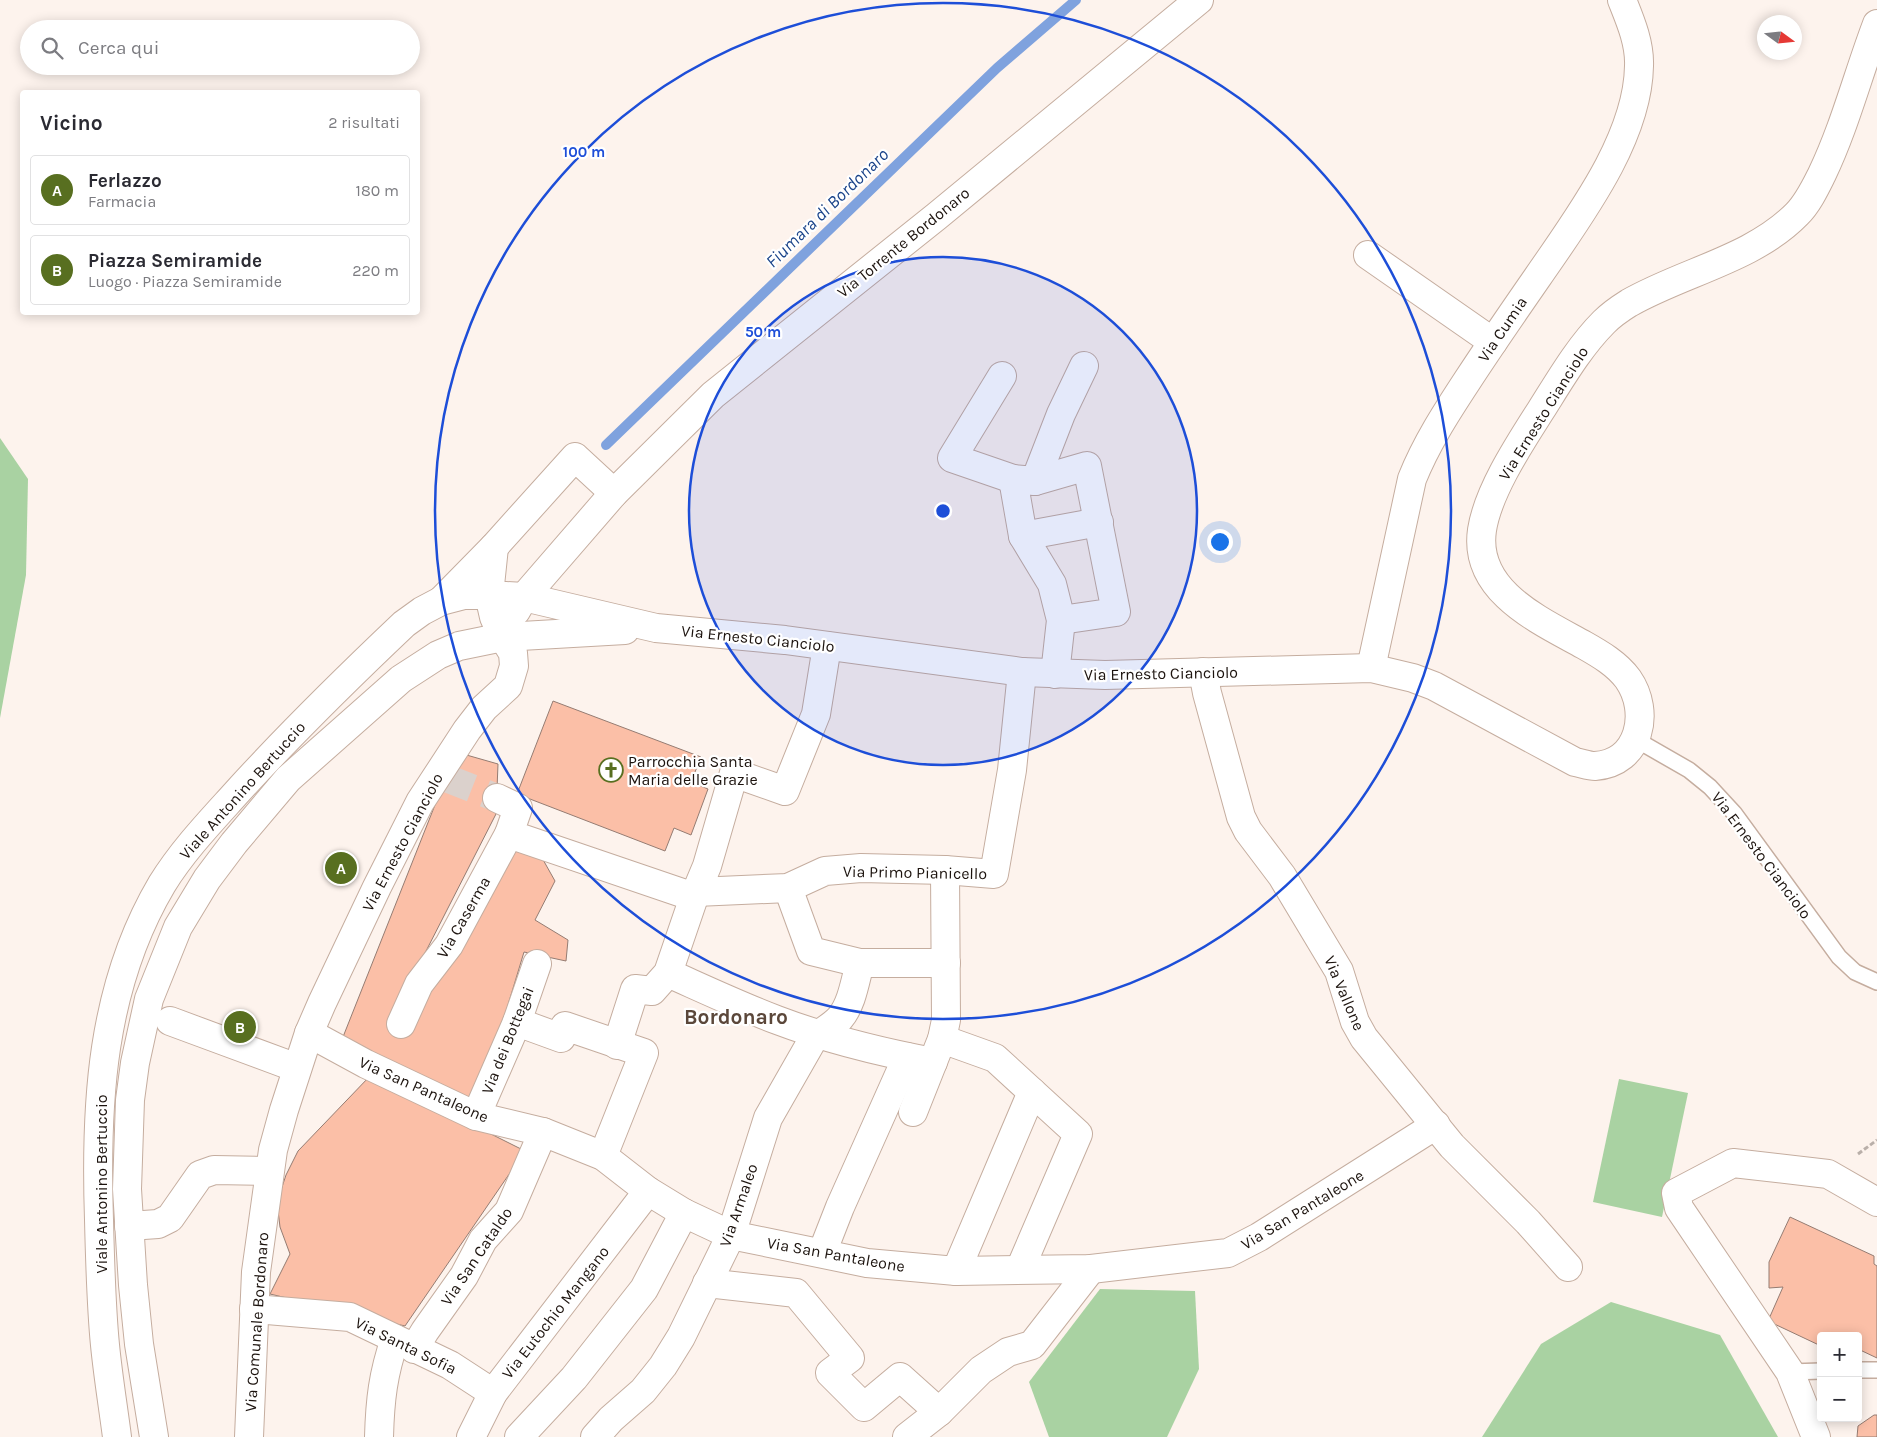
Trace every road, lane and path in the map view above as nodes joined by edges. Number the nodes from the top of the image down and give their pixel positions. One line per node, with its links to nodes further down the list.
1 (1199, 0): 9 (street, Via Torrente Bordonaro)
2 (1622, 0): 5 (street, Via Cumia)
3 (1877, 24): 24 (street, Via Ernesto Cianciolo)
4 (1368, 255): 5 (street)
5 (1493, 342): 20 (street, Via Cumia)
6 (1084, 366): 8 (street)
7 (1002, 376): 8 (street)
8 (1024, 480): 10 (street); 11 (street)
9 (614, 492): 12 (street); 14 (street, Via Torrente Bordonaro)
10 (1099, 522): 11 (street); 16 (street)
11 (1023, 536): 16 (street)
12 (494, 547): 13 (street, Via Ernesto Cianciolo); 15 (street)
13 (489, 595): 14 (street, Viale Antonino Bertuccio); 15 (street, Viale Antonino Bertuccio); 18 (street, Via Ernesto Cianciolo)
14 (524, 597): 17 (street, Viale Antonino Bertuccio); 18 (street, Via Torrente Bordonaro)
15 (441, 601): 69 (street, Viale Antonino Bertuccio)
16 (1061, 620): 23 (street)
17 (656, 628): 18 (street, Viale Antonino Bertuccio); 19 (street, Via Ernesto Cianciolo)
18 (502, 637): 38 (street, Via Ernesto Cianciolo); 53 (street, Viale Antonino Bertuccio)
19 (827, 646): 21 (street, Via Ernesto Cianciolo); 29 (street)
20 (1371, 668): 22 (street, Via Ernesto Cianciolo); 24 (street, Via Ernesto Cianciolo)
21 (1022, 672): 23 (street, Via Ernesto Cianciolo); 27 (street, Via Primo Pianicello)
22 (1203, 672): 23 (street, Via Ernesto Cianciolo); 46 (street, Via Vallone)
23 (1055, 674)
24 (1635, 739): 34 (lane, Via Ernesto Cianciolo)
25 (497, 798): 26 (street)
26 (509, 834): 29 (street, Via Primo Pianicello); 37 (street, Via Caserma)
27 (945, 870): 28 (street, Via Primo Pianicello); 31 (street)
28 (788, 888): 29 (street, Via Primo Pianicello); 30 (street)
29 (695, 894): 33 (street)
30 (860, 963): 31 (street); 39 (street, Via Armaleo)
31 (946, 963): 41 (street)
32 (537, 964): 36 (street, Via dei Bottegai)
33 (668, 973): 39 (street); 40 (street)
34 (1877, 982)
35 (170, 1021): 42 (street)
36 (517, 1022): 40 (street); 45 (street, Via dei Bottegai)
37 (401, 1024)
38 (309, 1034): 42 (street, Via Comunale Bordonaro); 45 (street, Via San Pantaleone)
39 (818, 1034): 41 (street); 54 (street, Via Armaleo)
40 (618, 1045): 48 (street)
41 (927, 1053): 43 (street); 44 (street); 55 (street)
42 (297, 1068): 49 (street, Via Comunale Bordonaro)
43 (1032, 1092): 57 (street); 59 (street)
44 (912, 1112)
45 (476, 1116): 47 (street, Via San Pantaleone)
46 (1436, 1125): 56 (street, Via Vallone); 58 (street, Via San Pantaleone)
47 (543, 1132): 48 (street, Via San Pantaleone); 62 (street, Via San Cataldo)
48 (603, 1156): 50 (street, Via San Pantaleone)
49 (270, 1171): 53 (street); 61 (street, Via Comunale Bordonaro)
50 (648, 1191): 52 (street, Via San Pantaleone); 67 (street, Via Eutochio Mangano)
51 (1877, 1202): 66 (street)
52 (684, 1214): 54 (street, Via San Pantaleone); 74 (street)
53 (129, 1226): 70 (street, Viale Antonino Bertuccio)
54 (731, 1235): 55 (street, Via San Pantaleone); 60 (street, Via Armaleo)
55 (822, 1253): 59 (street, Via San Pantaleone)
56 (1568, 1267)
57 (1020, 1269): 58 (street, Via San Pantaleone); 59 (street, Via San Pantaleone)
58 (1091, 1269): 68 (street)
59 (956, 1271)
60 (707, 1283): 68 (street); 75 (street, Via Armaleo)
61 (254, 1309): 62 (street, Via Santa Sofia); 71 (street, Via Comunale Bordonaro)
62 (405, 1344): 67 (street, Via Santa Sofia); 72 (street, Via San Cataldo)
63 (1862, 1370): 64 (lane)
64 (1877, 1370)
65 (1817, 1371): 66 (lane)
66 (1790, 1372): 77 (street)
67 (493, 1393): 73 (street, Via Eutochio Mangano)
68 (940, 1412): 76 (street)
69 (117, 1437)
70 (154, 1437)
71 (249, 1437)
72 (379, 1437)
73 (471, 1437)
74 (519, 1437)
75 (595, 1437)
76 (907, 1437)
77 (1816, 1437)

